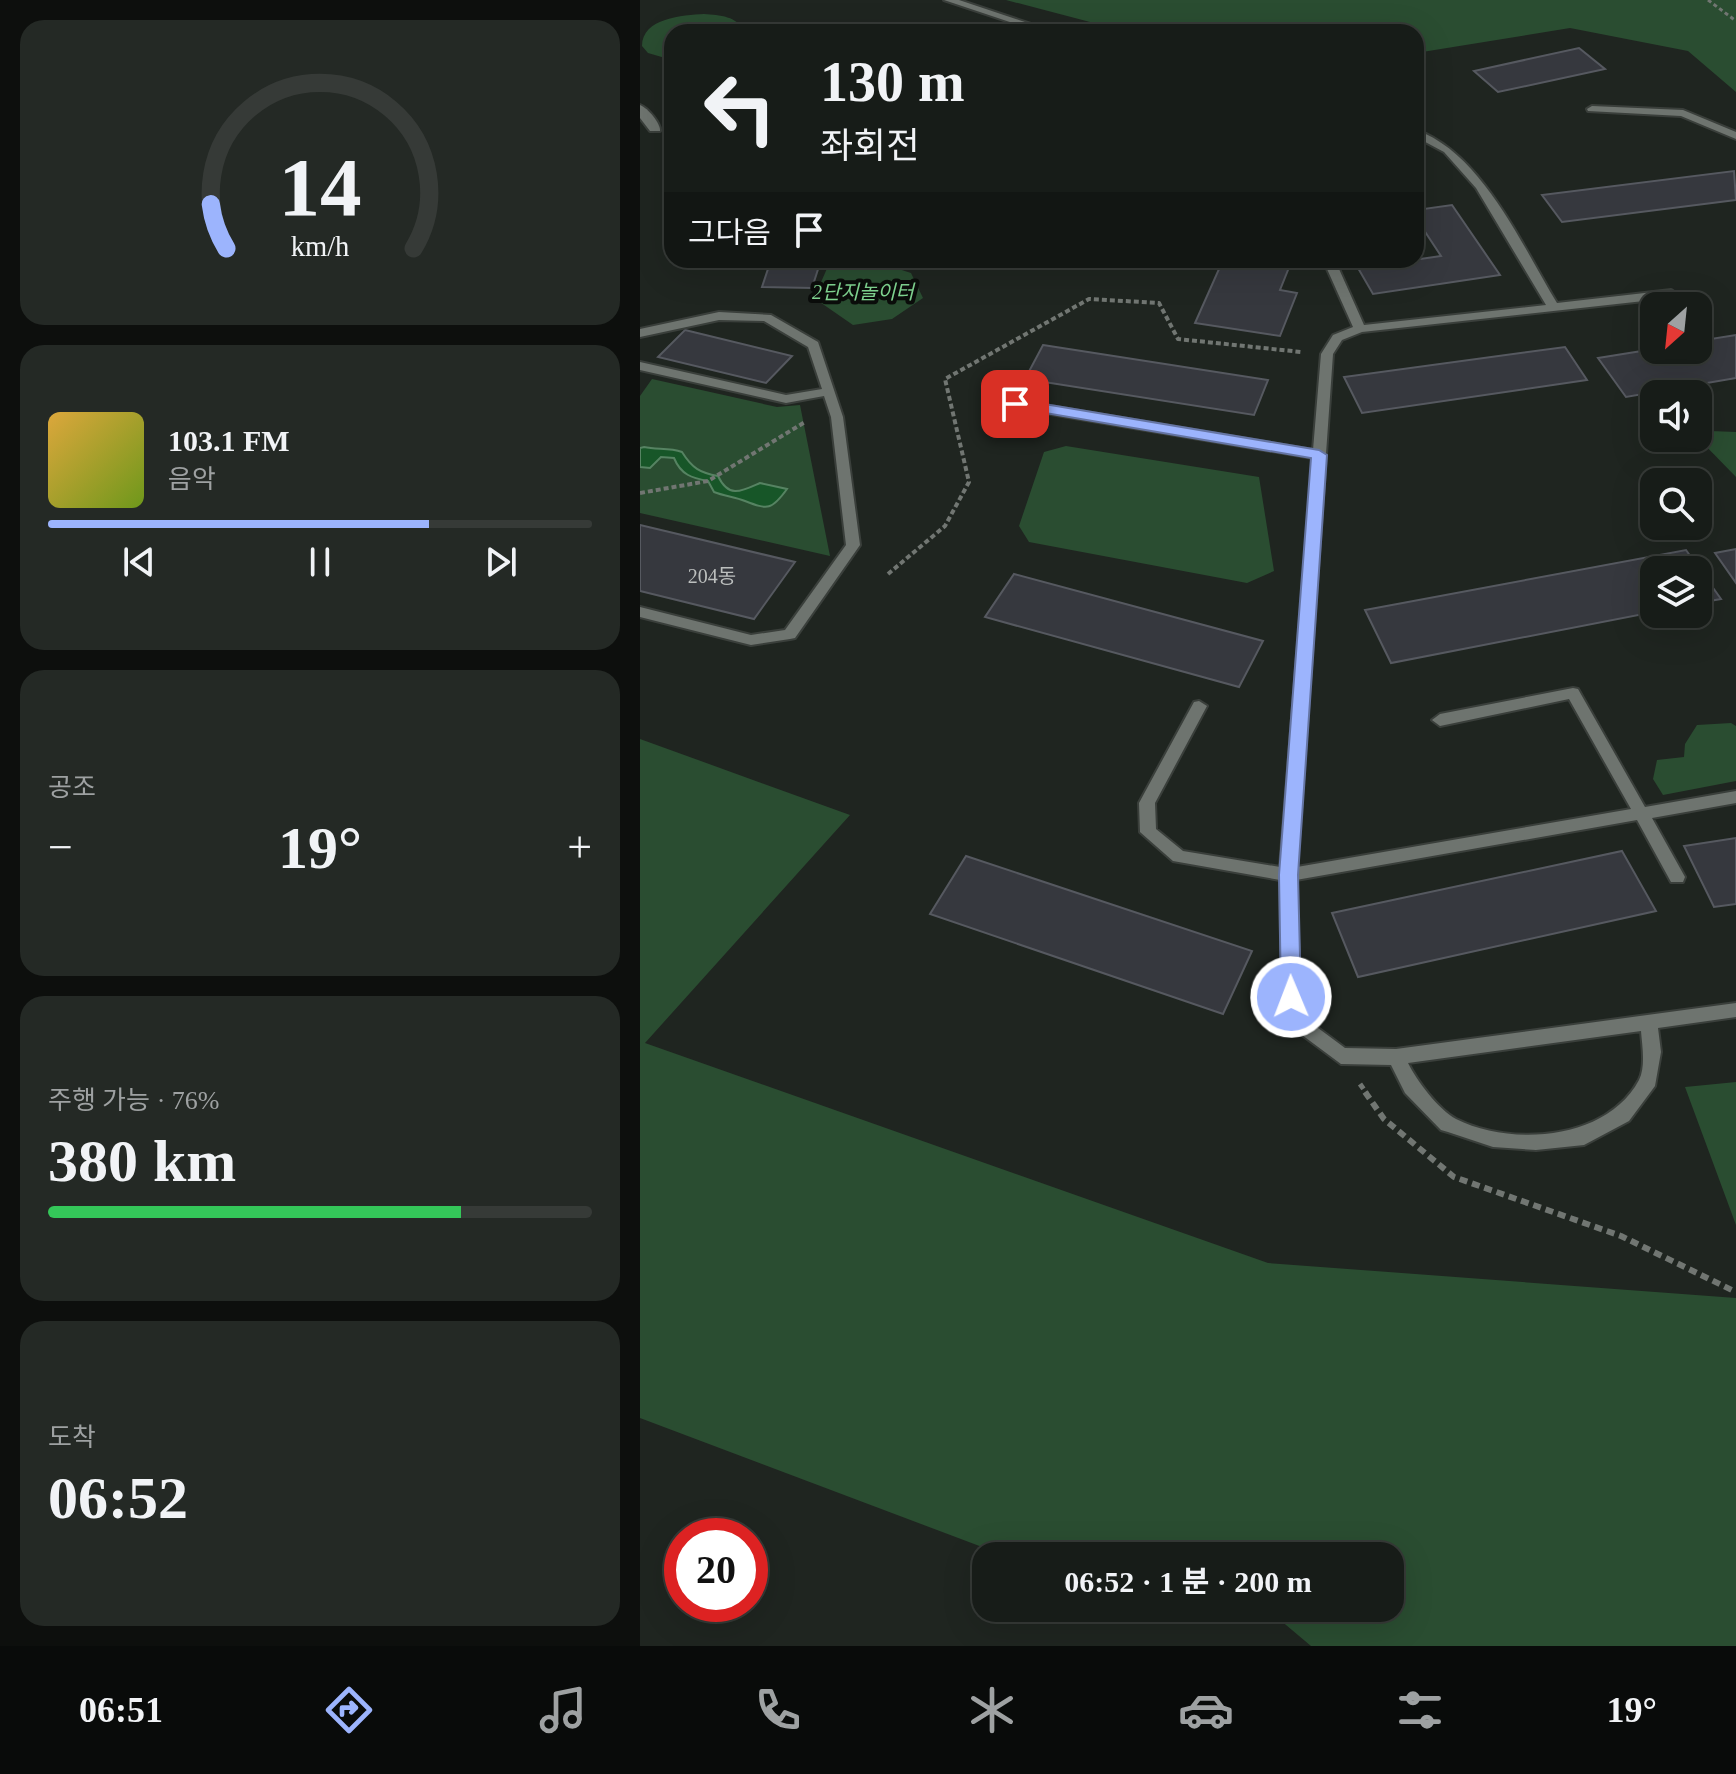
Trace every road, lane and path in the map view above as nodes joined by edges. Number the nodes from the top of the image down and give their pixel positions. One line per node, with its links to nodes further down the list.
1 (949, 0): 4 (lane)
2 (1708, 0): 3 (path)
3 (1735, 20)
4 (1025, 24)
5 (640, 109): 7 (street)
6 (1592, 109): 8 (lane)
7 (655, 128)
8 (1736, 136)
9 (1424, 137): 12 (lane)
10 (1333, 268): 13 (lane)
11 (1640, 297): 12 (lane)
12 (1552, 305): 13 (lane)
13 (1360, 329): 18 (lane)
14 (640, 333): 16 (lane)
15 (640, 366): 16 (lane)
16 (831, 398): 19 (path); 20 (lane)
17 (1015, 404): 18 (lane)
18 (1319, 455): 25 (lane)
19 (640, 493)
20 (640, 612)
21 (1199, 706): 25 (lane)
22 (1440, 720): 24 (lane)
23 (1736, 797): 24 (lane)
24 (1643, 813): 25 (lane); 26 (lane)
25 (1288, 875): 29 (lane)
26 (1677, 877)
27 (1736, 1010): 28 (lane)
28 (1649, 1022): 30 (lane); 30 (lane)
29 (1341, 1056): 30 (lane); 31 (path)
30 (1396, 1057)
31 (1736, 1292)

